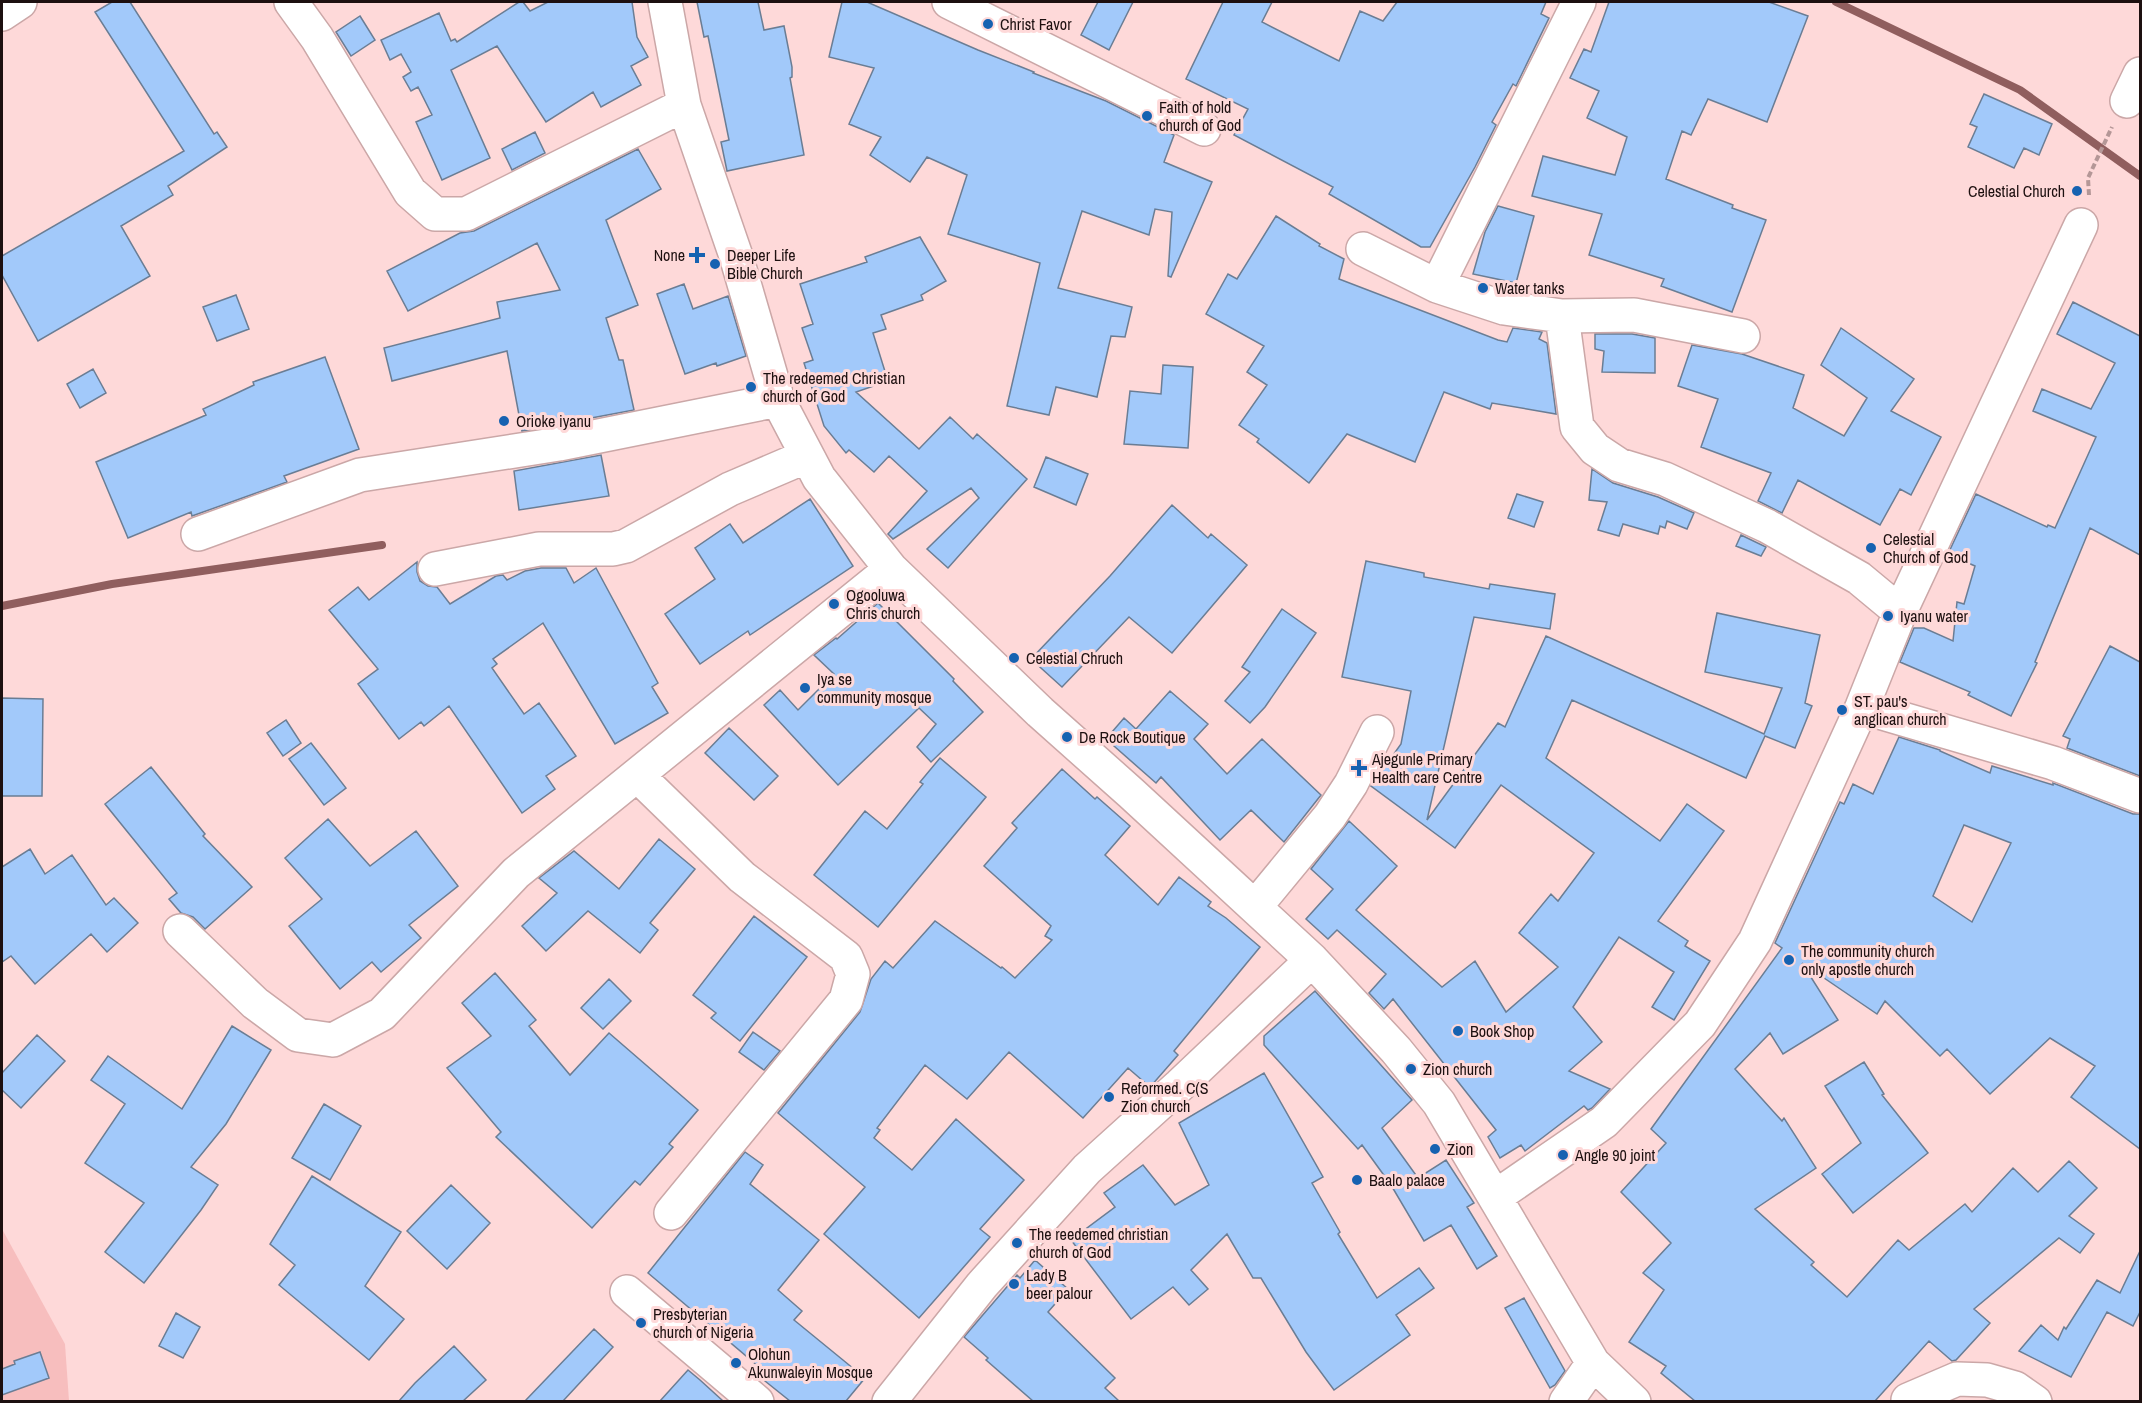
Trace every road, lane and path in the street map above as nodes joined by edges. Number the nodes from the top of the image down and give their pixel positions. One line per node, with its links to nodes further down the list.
1 (20, 2): 6 (street)
2 (291, 2): 8 (street)
3 (664, 2): 8 (street)
4 (949, 2): 9 (street)
5 (1579, 2): 13 (street)
6 (2, 14)
7 (2127, 100): 10 (path)
8 (684, 105): 16 (street)
9 (1204, 129)
10 (2088, 178)
11 (2081, 225): 21 (street)
12 (1363, 249): 13 (street)
13 (1437, 286): 14 (street)
14 (1562, 316): 15 (street); 21 (street)
15 (1743, 336)
16 (778, 400): 17 (street); 18 (street)
17 (807, 456): 19 (street); 20 (street)
18 (198, 534)
19 (435, 569)
20 (891, 569): 24 (street); 26 (street)
21 (1900, 612): 22 (street)
22 (1862, 707): 25 (street); 29 (street)
23 (1377, 732): 26 (street)
24 (637, 775): 27 (street); 30 (street)
25 (2140, 796)
26 (1255, 907): 28 (street)
27 (180, 931)
28 (1312, 960): 29 (street); 35 (street)
29 (1495, 1197): 32 (street)
30 (671, 1213)
31 (627, 1292): 34 (street)
32 (1593, 1363): 36 (street); 37 (street)
33 (1908, 1400): 38 (street)
34 (757, 1401)
35 (889, 1401)
36 (1566, 1401)
37 (1634, 1401)
38 (2035, 1401)

